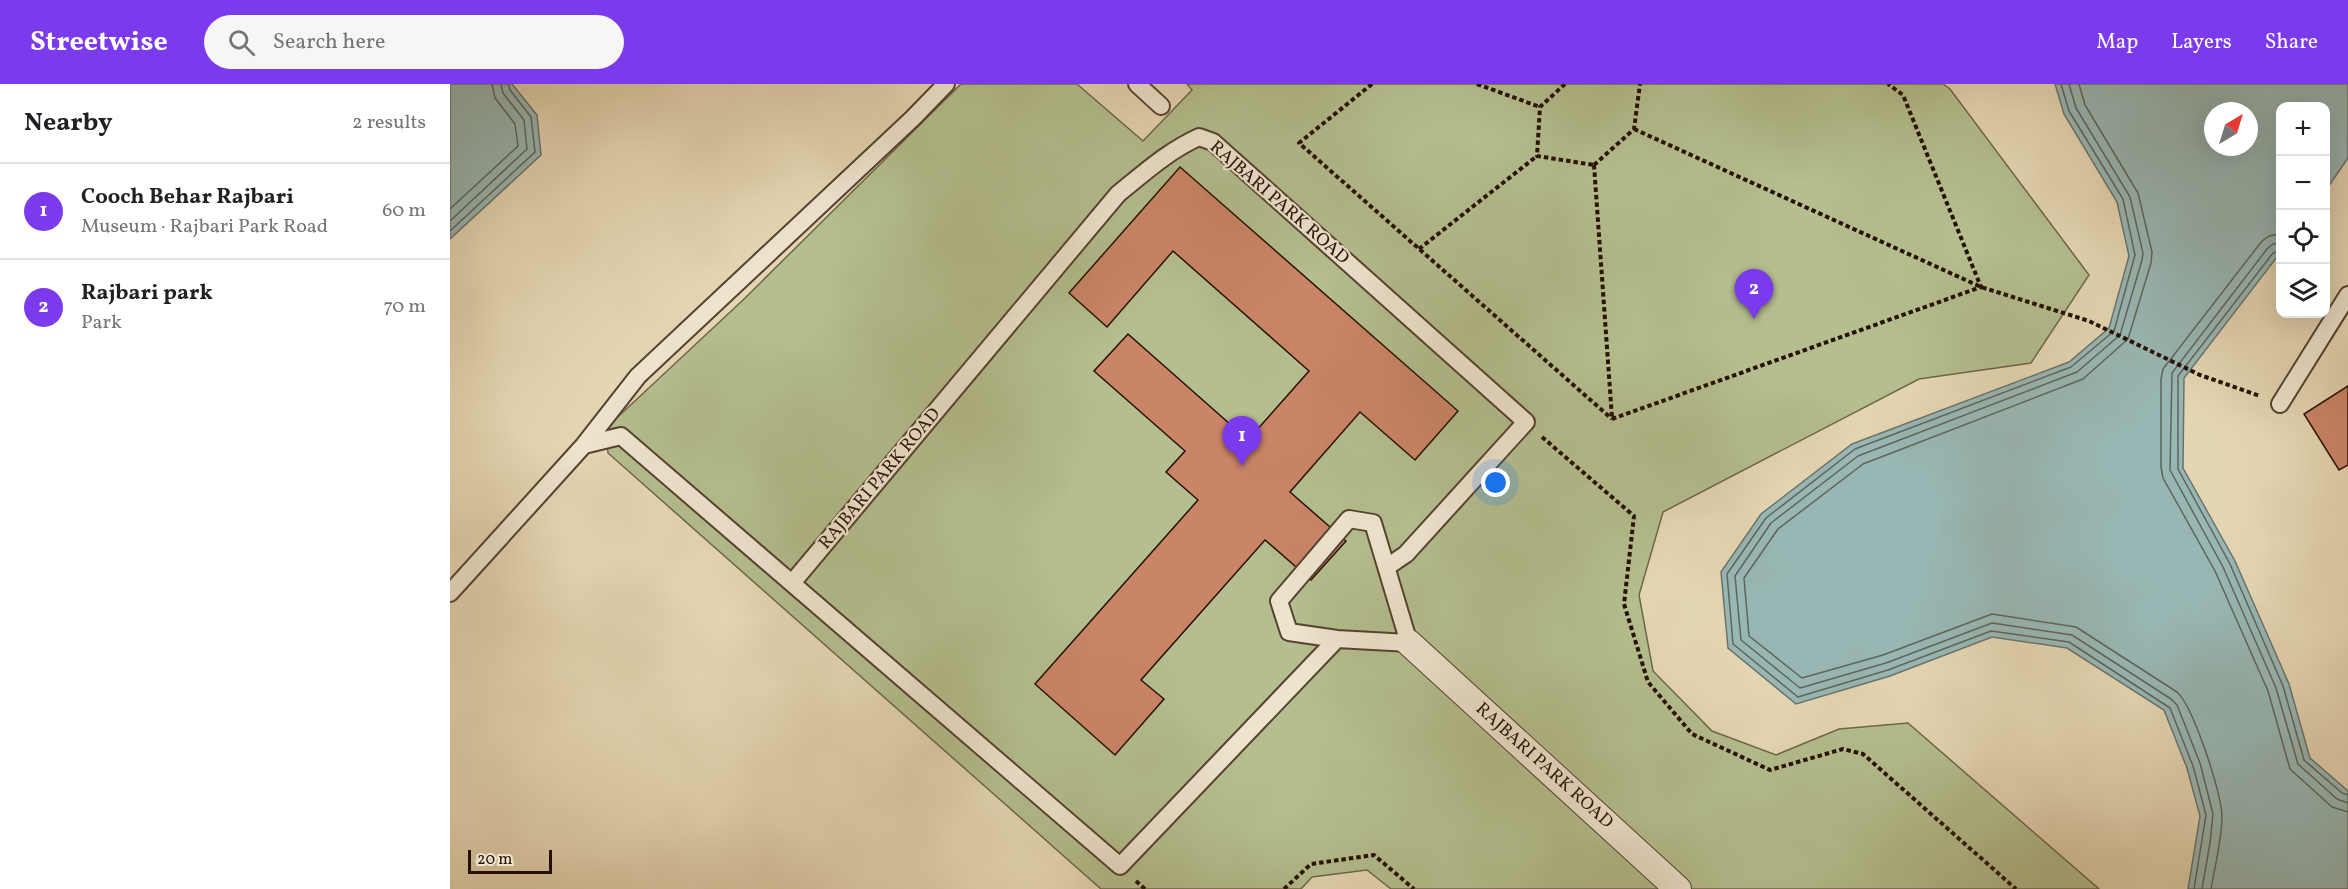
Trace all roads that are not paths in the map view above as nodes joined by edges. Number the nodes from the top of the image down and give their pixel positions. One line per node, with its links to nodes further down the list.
1 (946, 84): 6 (lane)
2 (1137, 84): 3 (lane)
3 (1161, 106)
4 (2348, 295): 5 (lane)
5 (2280, 404)
6 (584, 445): 8 (lane); 9 (lane)
7 (1387, 567): 8 (lane, RAJBARI PARK ROAD); 10 (lane); 11 (lane)
8 (792, 583): 10 (lane)
9 (450, 593)
10 (1337, 639): 11 (lane)
11 (1409, 643): 12 (street, RAJBARI PARK ROAD)
12 (1678, 889)

